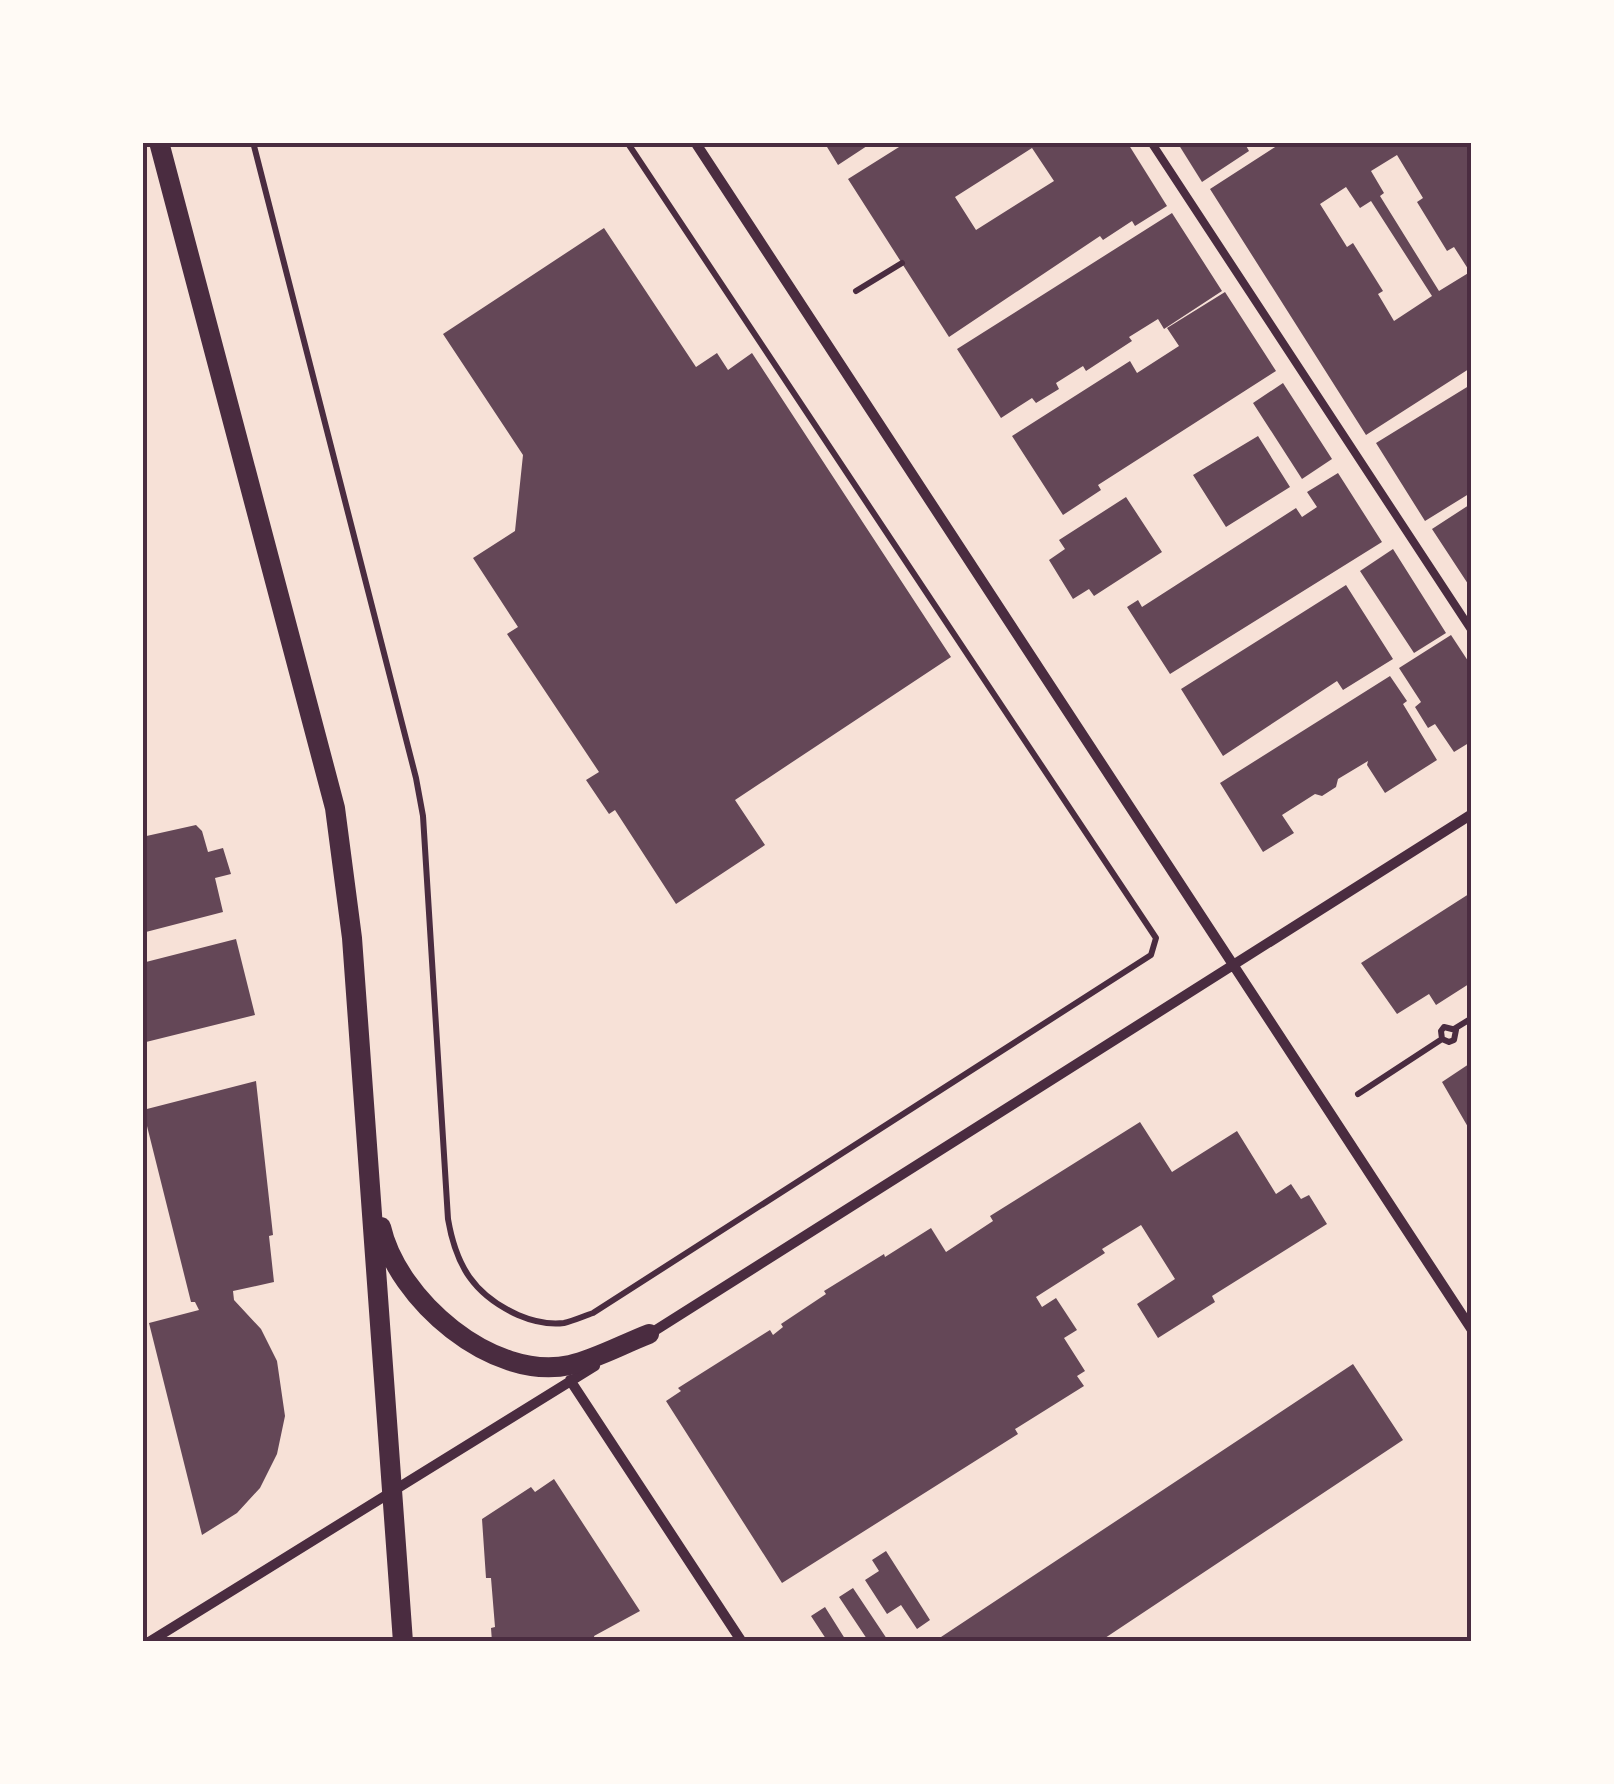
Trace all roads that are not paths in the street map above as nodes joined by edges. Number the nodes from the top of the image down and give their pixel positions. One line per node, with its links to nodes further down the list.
1 (159, 142): 7 (main road)
2 (695, 142): 6 (street)
3 (1151, 142): 4 (lane)
4 (1472, 631)
5 (1472, 814): 6 (street)
6 (1234, 965): 8 (street); 9 (street)
7 (368, 1169): 9 (main road); 11 (main road)
8 (1472, 1330)
9 (649, 1334): 10 (street)
10 (570, 1380): 11 (street); 14 (street)
11 (391, 1493): 12 (street); 13 (main road)
12 (149, 1642)
13 (403, 1642)
14 (742, 1642)

